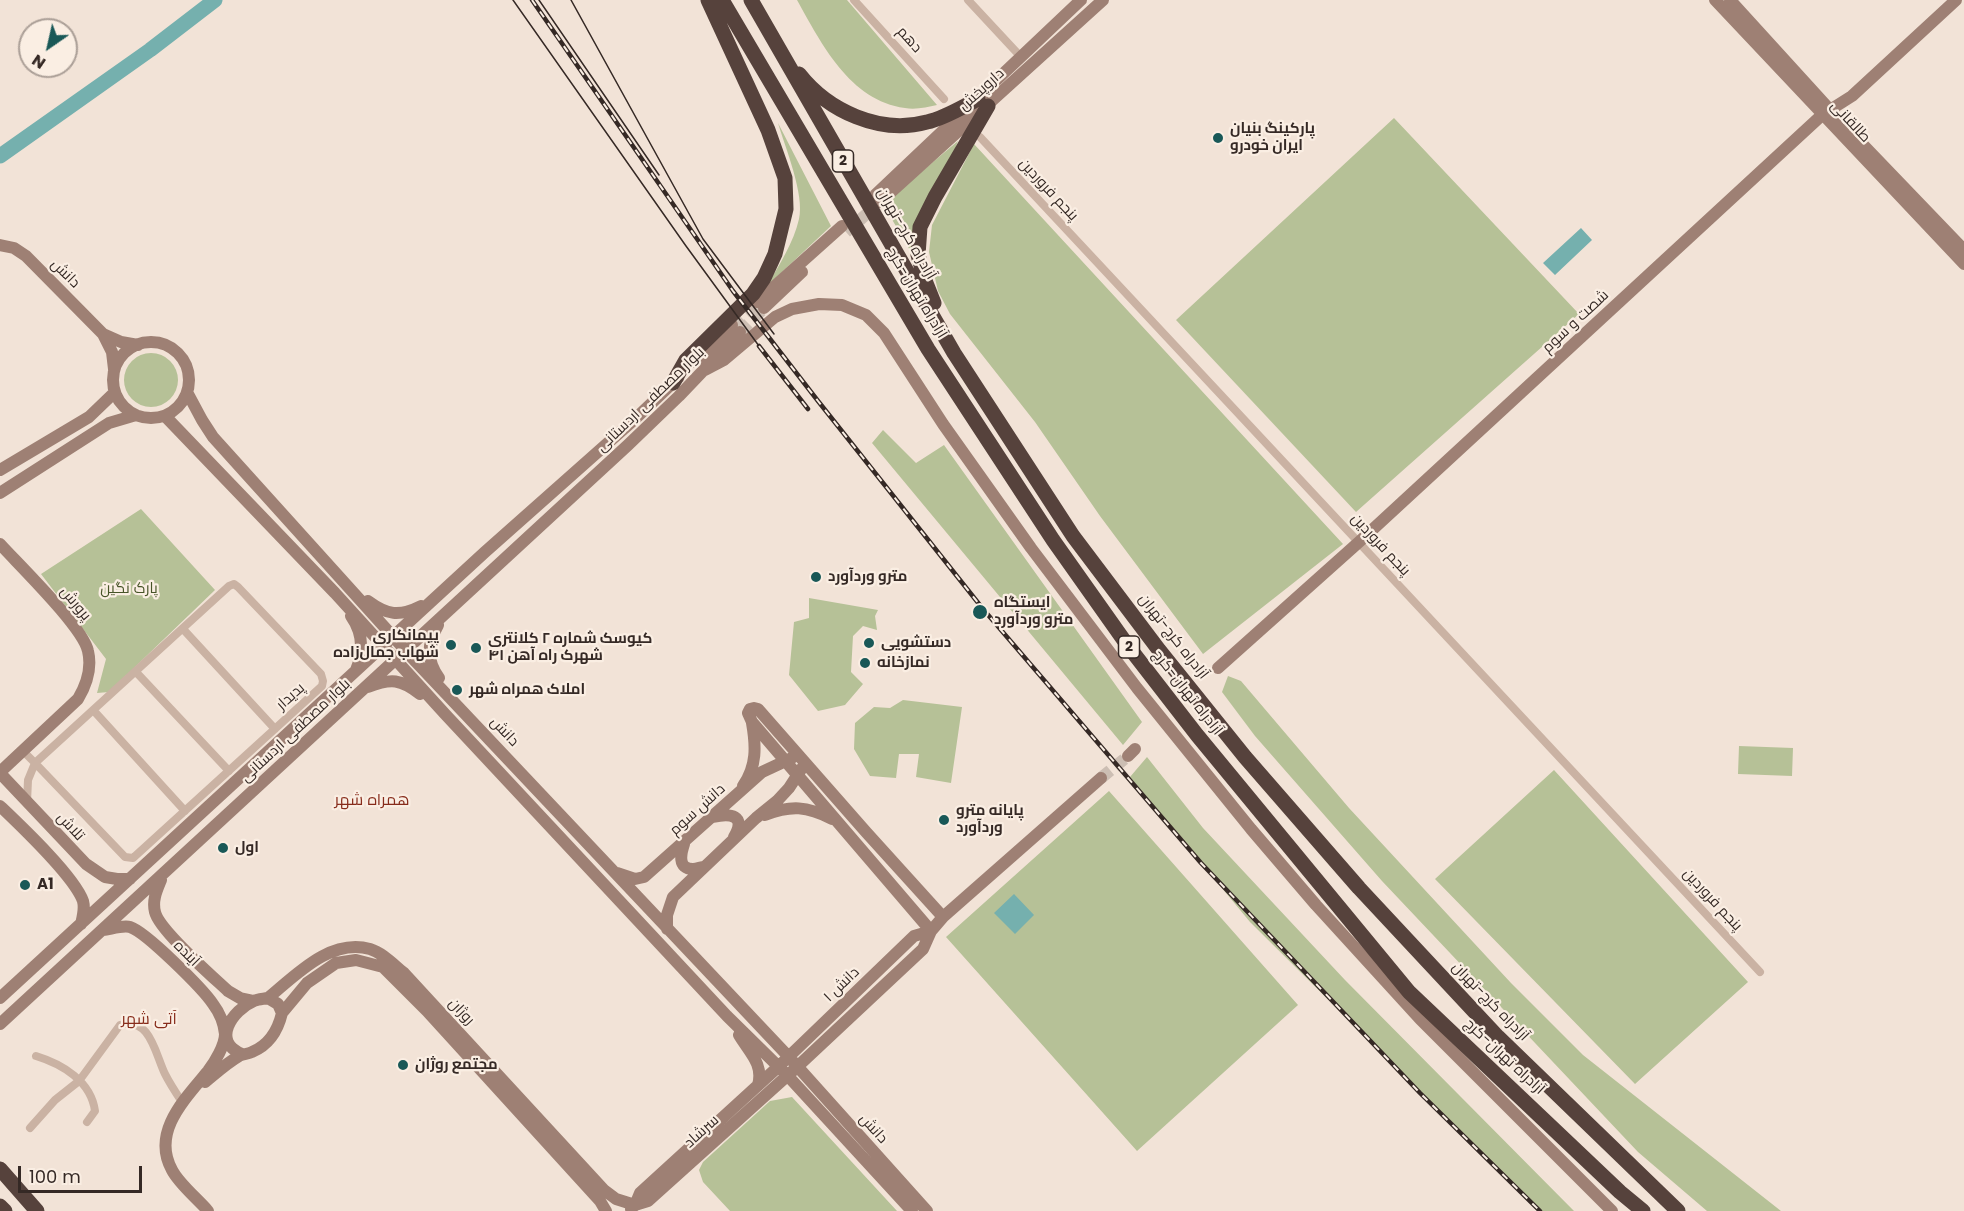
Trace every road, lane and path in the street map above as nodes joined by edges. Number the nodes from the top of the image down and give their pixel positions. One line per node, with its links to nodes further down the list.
1 (708, 0): 28 (highway)
2 (722, 0): 107 (highway, آزادراه تهران-کرج / 2)
3 (751, 0): 11 (highway, آزادراه کرج-تهران / 2)
4 (854, 0): 13 (street, دهم)
5 (968, 0): 12 (street)
6 (1103, 0): 14 (street, داروپخش)
7 (1715, 0): 15 (street, طالقانی)
8 (1730, 0): 15 (street, طالقانی)
9 (1956, 0): 15 (street, شصت و سوم)
10 (1080, 1): 12 (street, داروپخش)
11 (773, 41): 14 (highway); 25 (highway, آزادراه کرج-تهران / 2)
12 (1021, 57): 14 (street, داروپخش)
13 (944, 99)
14 (983, 102): 17 (street, داروپخش); 25 (highway)
15 (1826, 113): 20 (street, طالقانی); 21 (street, طالقانی); 35 (street, شصت و سوم)
16 (980, 137): 35 (street, پنجم فروردین)
17 (878, 199)
18 (844, 229): 22 (street)
19 (0, 245): 23 (street, دانش)
20 (1964, 250)
21 (1964, 264)
22 (760, 305)
23 (103, 334): 24 (street); 26 (street)
24 (138, 345): 26 (street); 30 (street)
25 (954, 353): 106 (highway, آزادراه کرج-تهران / 2)
26 (115, 370): 29 (street)
27 (705, 370): 28 (street, بلوار مصطفی اردستانی); 40 (street, بلوار مصطفی اردستانی); 116 (street)
28 (673, 382): 39 (street, بلوار مصطفی اردستانی)
29 (115, 392): 31 (street); 33 (street)
30 (187, 392): 32 (street); 37 (street, دانش)
31 (136, 415): 32 (street); 34 (street)
32 (165, 416): 38 (street, دانش)
33 (0, 470)
34 (0, 493)
35 (1359, 542): 45 (street, شصت و سوم); 86 (street, پنجم فروردین)
36 (0, 544): 56 (street, پرورش)
37 (354, 592): 39 (street); 42 (street, دانش)
38 (335, 593): 42 (street, دانش); 47 (street)
39 (435, 598): 42 (street, بلوار مصطفی اردستانی)
40 (450, 610): 43 (street, بلوار مصطفی اردستانی); 50 (street)
41 (183, 629): 46 (street, پدیدار); 55 (street); 55 (street, پدیدار)
42 (389, 641): 43 (street, دانش); 44 (street, دانش); 47 (street, بلوار مصطفی اردستانی)
43 (405, 649): 44 (street, بلوار مصطفی اردستانی); 50 (street, دانش)
44 (395, 658): 48 (street, بلوار مصطفی اردستانی); 53 (street, دانش)
45 (1218, 668)
46 (136, 672): 52 (street, پدیدار); 60 (street)
47 (354, 674): 49 (street, بلوار مصطفی اردستانی)
48 (362, 690): 51 (street, بلوار مصطفی اردستانی); 53 (street)
49 (331, 695): 51 (street); 80 (street, بلوار مصطفی اردستانی)
50 (454, 702): 78 (street, دانش)
51 (344, 707): 79 (street, بلوار مصطفی اردستانی)
52 (94, 711): 59 (street, پدیدار); 67 (street)
53 (445, 714): 92 (street, دانش)
54 (752, 722): 57 (street); 58 (street); 64 (street)
55 (275, 729): 60 (street, پدیدار)
56 (23, 751): 59 (street); 61 (street, پرورش)
57 (802, 758): 58 (street, دانش سوم); 62 (street); 81 (street)
58 (786, 761): 62 (street); 64 (street, دانش سوم)
59 (35, 763): 65 (street); 67 (street, پدیدار)
60 (229, 771): 67 (street, پدیدار)
61 (0, 773): 65 (street, تلاش)
62 (798, 774): 70 (street); 71 (street)
63 (1101, 778): 81 (street, دانش ۱)
64 (735, 796): 69 (street, دانش سوم)
65 (27, 802): 68 (street, تلاش)
66 (0, 806): 72 (street)
67 (185, 811)
68 (37, 813): 72 (street); 75 (street, تلاش)
69 (713, 817): 73 (street); 74 (street, دانش سوم)
70 (756, 818): 71 (street); 73 (street)
71 (839, 822): 85 (street)
72 (21, 826): 77 (street)
73 (732, 840): 76 (street)
74 (684, 844): 76 (street); 78 (street, دانش سوم)
75 (80, 859): 77 (street); 80 (street, تلاش)
76 (704, 867): 83 (street)
77 (64, 873): 82 (street)
78 (616, 873): 83 (street, دانش)
79 (163, 875): 84 (street, بلوار مصطفی اردستانی); 89 (street)
80 (130, 879): 82 (street, بلوار مصطفی اردستانی)
81 (943, 917): 85 (street, دانش ۱)
82 (81, 924): 87 (street, بلوار مصطفی اردستانی)
83 (667, 929): 97 (street, دانش)
84 (102, 930): 93 (street, بلوار مصطفی اردستانی); 94 (street, آینده)
85 (931, 931): 97 (street, دانش ۱); 98 (street, دانش ۱)
86 (1760, 972)
87 (0, 998)
88 (268, 998): 89 (street); 90 (street, روژان); 91 (street)
89 (254, 1001): 94 (street)
90 (431, 1008): 91 (street, روژان); 108 (street, روژان)
91 (282, 1013): 95 (street)
92 (727, 1017): 99 (street, دانش); 101 (street)
93 (0, 1024)
94 (225, 1035): 95 (street); 102 (street)
95 (242, 1054): 102 (street)
96 (36, 1056): 100 (street)
97 (788, 1056): 98 (street, دانش); 99 (street, دانش ۱)
98 (797, 1067): 99 (street, دانش ۱); 115 (street, دانش)
99 (782, 1071): 101 (street, سرشاد); 110 (street, سرشاد); 114 (street, دانش)
100 (79, 1081): 102 (street); 103 (street); 104 (street)
101 (758, 1085): 110 (street, سرشاد)
102 (182, 1102): 113 (street)
103 (87, 1122)
104 (30, 1128)
105 (0, 1169): 112 (highway)
106 (1647, 1182): 119 (highway, آزادراه کرج-تهران / 2); 120 (highway)
107 (1620, 1192): 117 (highway); 118 (highway, آزادراه تهران-کرج / 2)
108 (603, 1201): 110 (street)
109 (0, 1206): 111 (highway)
110 (632, 1208)
111 (5, 1211)
112 (37, 1211)
113 (208, 1211)
114 (912, 1211)
115 (927, 1211)
116 (1612, 1211)
117 (1638, 1211)
118 (1643, 1211)
119 (1678, 1211)
120 (1690, 1211)

